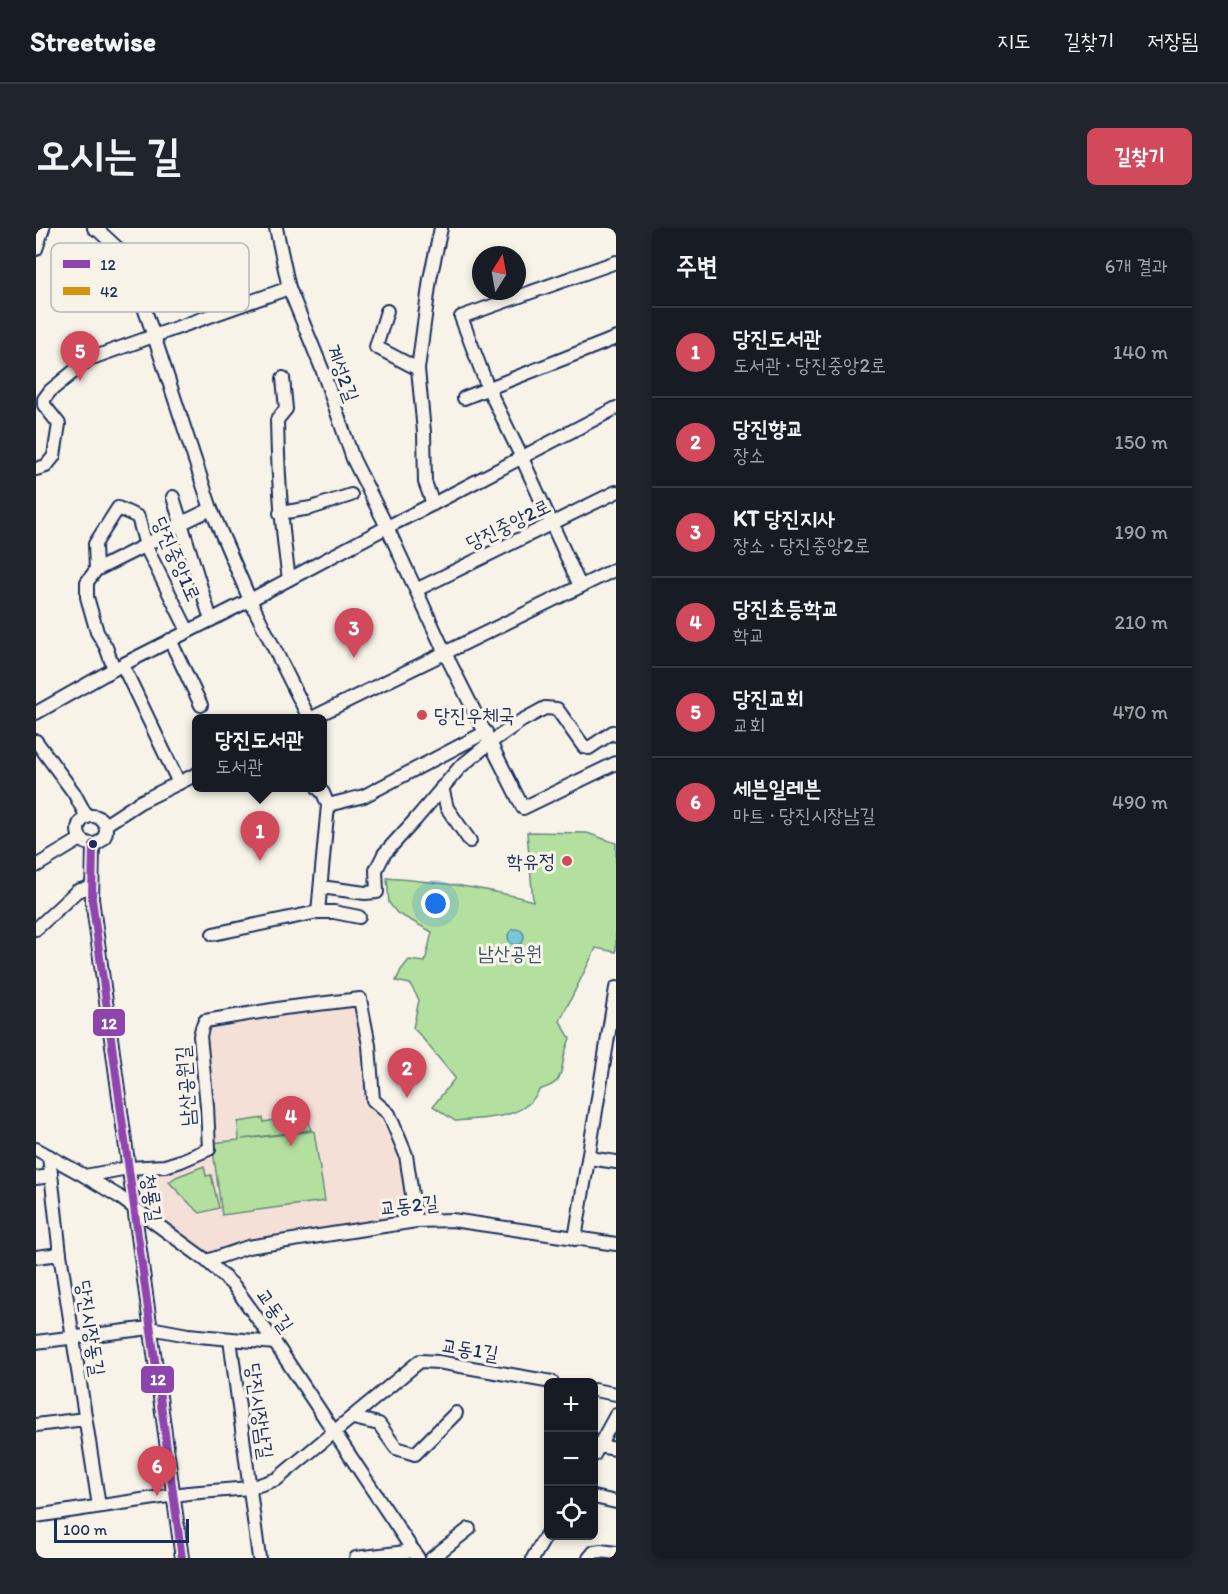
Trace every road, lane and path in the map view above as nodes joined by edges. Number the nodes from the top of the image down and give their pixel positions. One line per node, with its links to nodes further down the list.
1 (44, 228): 6 (street)
2 (94, 228): 5 (street)
3 (276, 228): 8 (street, 계성2길)
4 (441, 228): 15 (street)
5 (112, 243)
6 (36, 249)
7 (616, 262): 17 (street)
8 (289, 288): 9 (street); 30 (street, 계성2길)
9 (249, 302)
10 (387, 311): 15 (street)
11 (146, 312): 13 (street)
12 (222, 312): 13 (street)
13 (154, 336): 21 (street); 26 (street)
14 (616, 338): 17 (street)
15 (418, 369): 25 (street)
16 (283, 378): 27 (street)
17 (488, 388): 18 (street); 20 (street)
18 (464, 398)
19 (616, 408): 20 (street, 당진중앙1로)
20 (522, 458): 25 (street, 당진중앙1로); 29 (street)
21 (36, 469)
22 (616, 492): 29 (street, 당진중앙2로)
23 (351, 495): 27 (street)
24 (173, 497): 28 (street, 당진중앙1로)
25 (433, 504): 30 (street, 당진중앙1로)
26 (212, 509): 28 (street, 당진중앙1로); 37 (street)
27 (280, 513): 34 (street)
28 (182, 523): 31 (street); 38 (street, 당진중앙1로)
29 (551, 525): 35 (street); 36 (street, 당진중앙2로)
30 (387, 526): 34 (street, 당진중앙1로); 36 (street)
31 (146, 545): 33 (street); 33 (street, 당진중앙1로); 39 (street, 당진중앙1로)
32 (616, 569): 35 (street)
33 (96, 570): 42 (street, 당진중앙1로)
34 (289, 579): 37 (street, 당진중앙1로)
35 (580, 586): 41 (street)
36 (416, 590): 41 (street)
37 (250, 600): 38 (street, 당진중앙1로); 45 (street)
38 (211, 620): 39 (street, 당진중앙1로)
39 (188, 631): 40 (street, 당진중앙1로)
40 (170, 640): 42 (street, 당진중앙1로); 43 (street)
41 (445, 653): 46 (street); 48 (street)
42 (118, 667): 44 (street, 당진중앙1로); 52 (street)
43 (201, 705)
44 (36, 713)
45 (308, 714)
46 (318, 714)
47 (616, 735): 48 (street)
48 (488, 737): 50 (street); 53 (street); 55 (street)
49 (36, 741): 56 (street)
50 (616, 763)
51 (192, 776): 52 (street)
52 (179, 783): 57 (street)
53 (442, 787): 59 (street); 62 (street)
54 (322, 792): 55 (street)
55 (328, 805): 62 (street)
56 (87, 817): 57 (street); 58 (street)
57 (105, 825): 58 (street)
58 (87, 841): 60 (street); 61 (street, 청룡길)
59 (470, 841)
60 (36, 866)
61 (91, 887): 65 (street); 72 (street, 청룡길)
62 (321, 887): 63 (street)
63 (318, 912): 64 (street); 66 (street)
64 (359, 917)
65 (36, 929)
66 (213, 934)
67 (616, 988): 70 (street)
68 (36, 1149): 69 (street, 교동길)
69 (49, 1156): 73 (street, 당진시장동길); 74 (street, 교동길)
70 (589, 1158): 71 (street); 78 (street)
71 (616, 1162)
72 (128, 1168): 74 (street); 76 (street, 청룡길); 77 (street, 남산공원길)
73 (51, 1176): 75 (street); 80 (street, 당진시장동길)
74 (85, 1176): 76 (street, 교동길)
75 (36, 1178)
76 (134, 1208): 82 (street, 교동길); 83 (street, 청룡길)
77 (416, 1221): 78 (street, 교동2길); 82 (street, 교동2길)
78 (575, 1239): 79 (street, 교동2길)
79 (616, 1244)
80 (60, 1254): 81 (street); 84 (street, 당진시장동길)
81 (36, 1257)
82 (207, 1261): 87 (street, 교동길)
83 (150, 1328): 84 (street); 85 (street); 101 (street, 청룡길)
84 (72, 1337): 86 (street); 94 (street, 당진시장동길)
85 (230, 1340): 87 (street); 100 (street, 당진시장남길)
86 (36, 1341)
87 (275, 1343): 96 (street, 교동길)
88 (544, 1382): 93 (street, 교동1길)
89 (598, 1391): 90 (street)
90 (616, 1394)
91 (456, 1413): 93 (street)
92 (616, 1415): 97 (street)
93 (353, 1418): 96 (street, 교동1길)
94 (85, 1419): 95 (street); 104 (street, 당진시장동길)
95 (36, 1425)
96 (333, 1431): 100 (street, 당진시장남길); 108 (street, 교동길)
97 (598, 1446)
98 (616, 1449): 99 (street)
99 (598, 1450)
100 (250, 1488): 101 (street, 당진시장남길); 111 (street, 당진시장남길)
101 (173, 1496): 104 (street, 당진시장남길); 110 (street, 청룡길)
102 (598, 1498): 103 (street)
103 (616, 1502)
104 (99, 1506): 105 (street, 당진시장남길)
105 (36, 1516)
106 (469, 1529): 113 (street)
107 (544, 1540): 114 (street)
108 (416, 1554): 112 (street)
109 (616, 1554): 115 (street)
110 (182, 1558)
111 (259, 1558)
112 (356, 1558)
113 (432, 1558)
114 (533, 1558)
115 (589, 1558)

